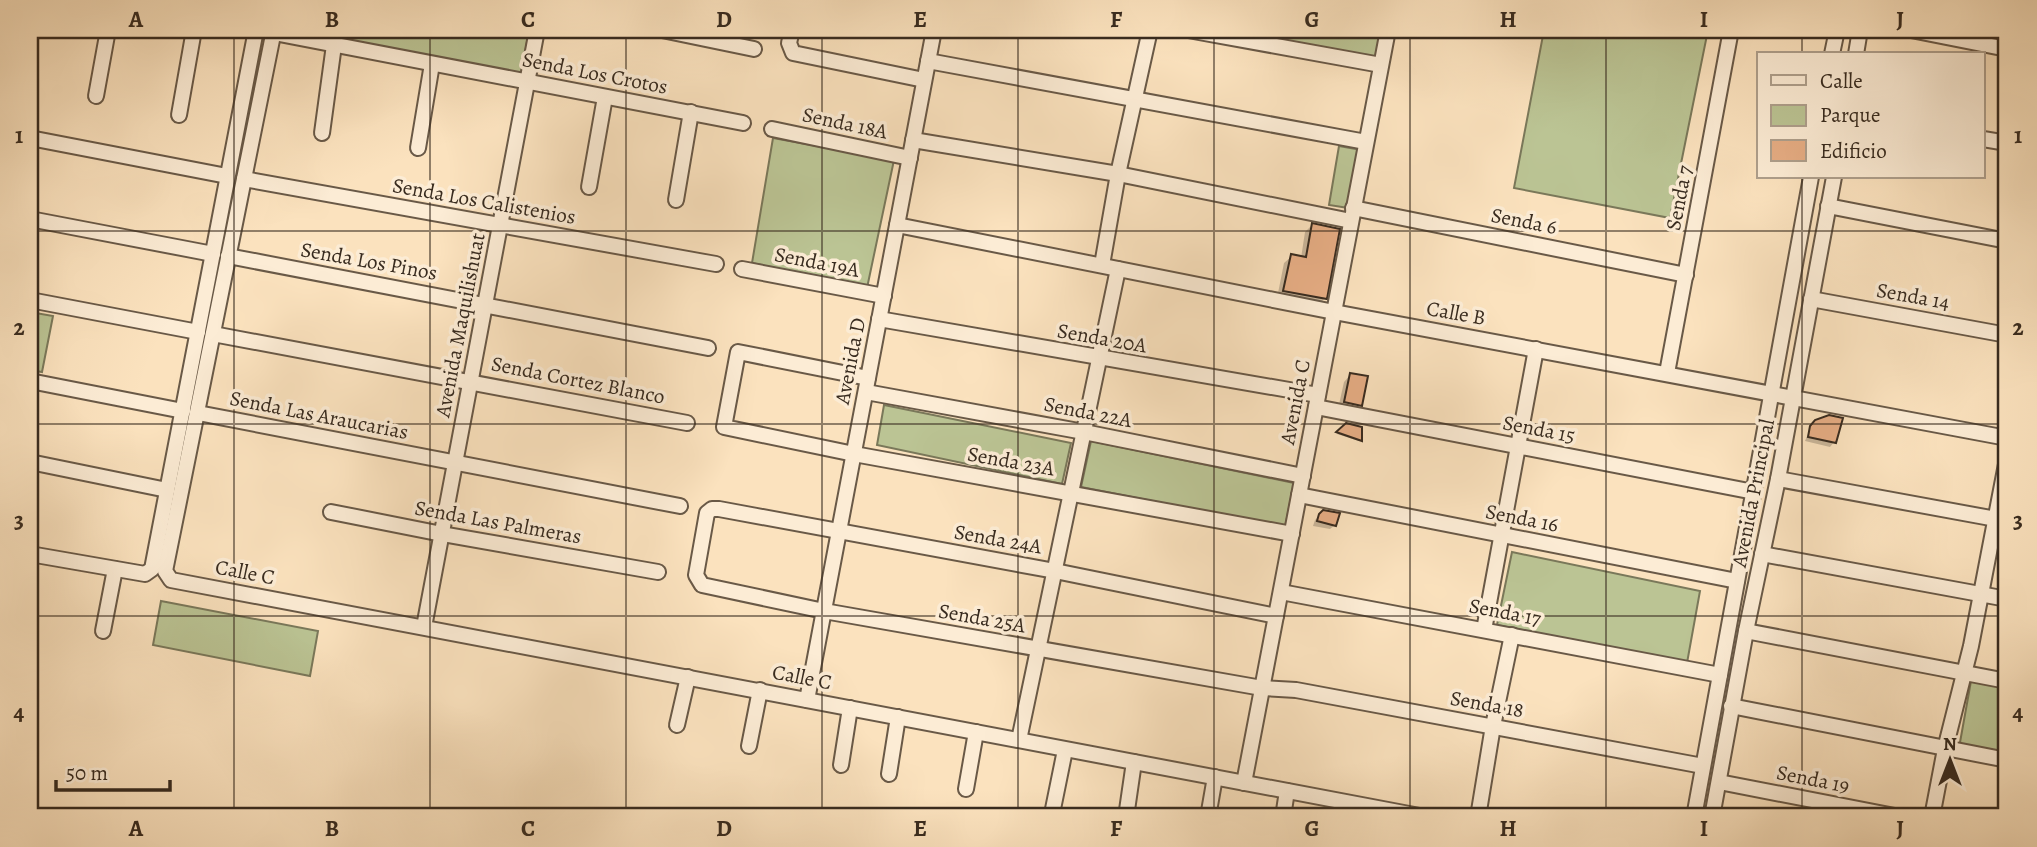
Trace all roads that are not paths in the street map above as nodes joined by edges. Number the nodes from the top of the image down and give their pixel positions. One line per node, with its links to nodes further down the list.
1 (108, 30): 26 (street)
2 (194, 30): 30 (street)
3 (256, 30): 42 (street)
4 (537, 30): 25 (street, Avenida Maquilishuat)
5 (662, 30): 18 (street)
6 (792, 30): 24 (street)
7 (934, 30): 21 (street, Avenida D)
8 (1150, 30): 28 (street)
9 (1188, 30): 23 (street)
10 (1388, 30): 23 (street, Avenida C)
11 (1731, 30): 60 (street, Senda 7)
12 (1837, 30): 19 (street)
13 (1860, 30): 20 (street)
14 (1912, 30): 17 (street)
15 (274, 32): 16 (street, Senda Los Crotos); 45 (street)
16 (334, 46): 22 (street, Senda Los Crotos); 33 (street)
17 (2007, 49)
18 (754, 50)
19 (1832, 52)
20 (1856, 52)
21 (928, 61): 24 (street, Avenida D); 28 (street)
22 (432, 64): 25 (street, Senda Los Crotos); 39 (street)
23 (1381, 65): 37 (street, Avenida C)
24 (924, 80): 36 (street, Avenida D)
25 (527, 82): 27 (street, Senda Los Crotos); 51 (street, Avenida Maquilishuat)
26 (96, 96)
27 (605, 97): 29 (street, Senda Los Crotos); 46 (street)
28 (1133, 98): 37 (street); 41 (street)
29 (691, 112): 31 (street, Senda Los Crotos); 47 (street)
30 (179, 115)
31 (743, 123)
32 (772, 129): 40 (street, Senda 18A)
33 (322, 133)
34 (30, 138): 42 (street)
35 (1984, 139): 38 (street)
36 (913, 140): 40 (street, Avenida D); 41 (street, Senda 6)
37 (1366, 142): 49 (street, Avenida C)
38 (2007, 144)
39 (418, 148)
40 (910, 158): 52 (street, Avenida D)
41 (1118, 174): 49 (street, Senda 6); 57 (street)
42 (227, 176): 54 (street)
43 (1811, 178): 76 (street, Avenida Principal)
44 (1834, 178): 48 (street, Avenida Principal)
45 (244, 179): 51 (street, Senda Los Calistenios); 55 (street)
46 (589, 187)
47 (677, 200)
48 (1828, 206): 53 (street); 62 (street, Avenida Principal)
49 (1352, 215): 60 (street, Senda 6); 65 (street, Avenida C)
50 (30, 219): 54 (street)
51 (500, 225): 56 (street, Senda Los Calistenios); 64 (street, Avenida Maquilishuat)
52 (897, 225): 57 (street, Calle B); 61 (street, Avenida D)
53 (2007, 241)
54 (213, 254): 67 (street)
55 (228, 256): 64 (street, Senda Los Pinos); 67 (street)
56 (716, 264)
57 (1102, 265): 59 (street, Calle B)
58 (742, 269): 61 (street, Senda 19A)
59 (1118, 269): 65 (street, Calle B); 71 (street)
60 (1686, 275): 72 (street, Senda 7)
61 (884, 296): 66 (street, Avenida D)
62 (1811, 299): 68 (street, Senda 14); 77 (street, Avenida Principal)
63 (30, 300): 67 (street, Senda Cortez Blanco)
64 (486, 304): 69 (street, Senda Los Pinos); 74 (street, Avenida Maquilishuat)
65 (1334, 312): 70 (street, Calle B); 78 (street, Avenida C)
66 (879, 319): 71 (street, Senda 20A); 75 (street, Avenida D)
67 (205, 333): 74 (street, Senda Cortez Blanco); 79 (street)
68 (2007, 335)
69 (708, 348)
70 (1536, 349): 72 (street, Calle B); 84 (street)
71 (1099, 359): 78 (street, Senda 20A); 82 (street)
72 (1667, 373): 76 (street, Calle B)
73 (30, 381): 79 (street, Senda Las Araucarias)
74 (472, 382): 80 (street, Senda Cortez Blanco); 88 (street, Avenida Maquilishuat)
75 (867, 385): 81 (street, Senda 22A); 82 (street, Senda 22A); 85 (street, Avenida D)
76 (1772, 394): 77 (street, Calle B); 92 (street, Avenida Principal)
77 (1793, 398): 83 (street, Calle B); 90 (street, Avenida Principal)
78 (1317, 401): 84 (street, Senda 15); 89 (street, Avenida C)
79 (191, 412): 88 (street, Senda Las Araucarias); 91 (street); 114 (street, Calle C)
80 (687, 422)
81 (724, 427): 85 (street, Senda 23A)
82 (1084, 432): 89 (street, Senda 22A); 93 (street)
83 (2007, 438)
84 (1518, 446): 92 (street, Senda 15); 101 (street)
85 (854, 454): 93 (street, Senda 23A); 98 (street, Avenida D)
86 (2007, 459): 97 (street)
87 (30, 462): 91 (street)
88 (455, 462): 95 (street, Senda Las Araucarias); 99 (street, Avenida Maquilishuat)
89 (1303, 476): 94 (street, Avenida C)
90 (1778, 479): 97 (street); 102 (street, Avenida Principal)
91 (167, 490): 104 (street)
92 (1754, 492): 108 (street, Avenida Principal)
93 (1071, 493): 100 (street, Senda 23A); 105 (street)
94 (1299, 495): 100 (street, Avenida C); 101 (street, Senda 16)
95 (680, 506)
96 (331, 512): 99 (street, Senda Las Palmeras)
97 (2001, 520): 110 (street)
98 (839, 531): 105 (street, Senda 24A); 107 (street, Senda 24A); 112 (street, Avenida D)
99 (442, 534): 106 (street, Senda Las Palmeras); 114 (street, Avenida Maquilishuat)
100 (1292, 534): 109 (street, Avenida C)
101 (1502, 535): 108 (street, Senda 16); 115 (street)
102 (1762, 554): 110 (street); 117 (street, Avenida Principal)
103 (30, 555): 104 (street)
104 (115, 569): 116 (street)
105 (1055, 571): 113 (street, Senda 24A); 119 (street)
106 (658, 572)
107 (698, 581): 112 (street, Senda 25A)
108 (1737, 581): 121 (street, Avenida Principal)
109 (1281, 592): 113 (street, Avenida C); 115 (street, Senda 17)
110 (1982, 594): 111 (street); 120 (street)
111 (2007, 599)
112 (824, 611): 119 (street, Senda 25A); 126 (street, Avenida D)
113 (1276, 616): 124 (street, Avenida C)
114 (424, 627): 122 (street, Calle C)
115 (1484, 630): 118 (street, Senda 17)
116 (103, 631)
117 (1746, 631): 120 (street); 127 (street, Avenida Principal)
118 (1513, 635): 121 (street, Senda 17); 131 (street)
119 (1038, 649): 124 (street, Senda 25A); 133 (street)
120 (1965, 674): 123 (street); 135 (street)
121 (1720, 675): 140 (street, Avenida Principal)
122 (688, 677): 125 (street, Calle C); 130 (street)
123 (2007, 681)
124 (1262, 688): 131 (street, Senda 18); 144 (street, Avenida C)
125 (760, 690): 126 (street, Calle C); 134 (street)
126 (807, 700): 128 (street, Calle C)
127 (1731, 706): 135 (street); 143 (street, Avenida Principal)
128 (849, 708): 129 (street, Calle C); 139 (street)
129 (898, 717): 132 (street, Calle C); 141 (street)
130 (677, 725)
131 (1493, 726): 140 (street, Senda 18); 153 (street)
132 (976, 732): 133 (street, Calle C); 145 (street)
133 (1019, 740): 136 (street, Calle C)
134 (749, 746)
135 (1945, 749): 137 (street); 157 (street)
136 (1065, 750): 138 (street, Calle C); 147 (street)
137 (2007, 760)
138 (1134, 762): 142 (street, Calle C); 149 (street)
139 (841, 765)
140 (1703, 766): 154 (street, Avenida Principal)
141 (889, 774)
142 (1216, 777): 144 (street, Calle C); 150 (street)
143 (1719, 782): 155 (street, Avenida Principal); 156 (street, Senda 19)
144 (1244, 783): 146 (street, Calle C)
145 (966, 789)
146 (1287, 791): 148 (street, Calle C); 151 (street)
147 (1053, 809)
148 (1359, 811): 152 (street, Calle C)
149 (1126, 817)
150 (1208, 817)
151 (1283, 817)
152 (1425, 817)
153 (1478, 817)
154 (1694, 817)
155 (1712, 817)
156 (1900, 817)
157 (1932, 817)

